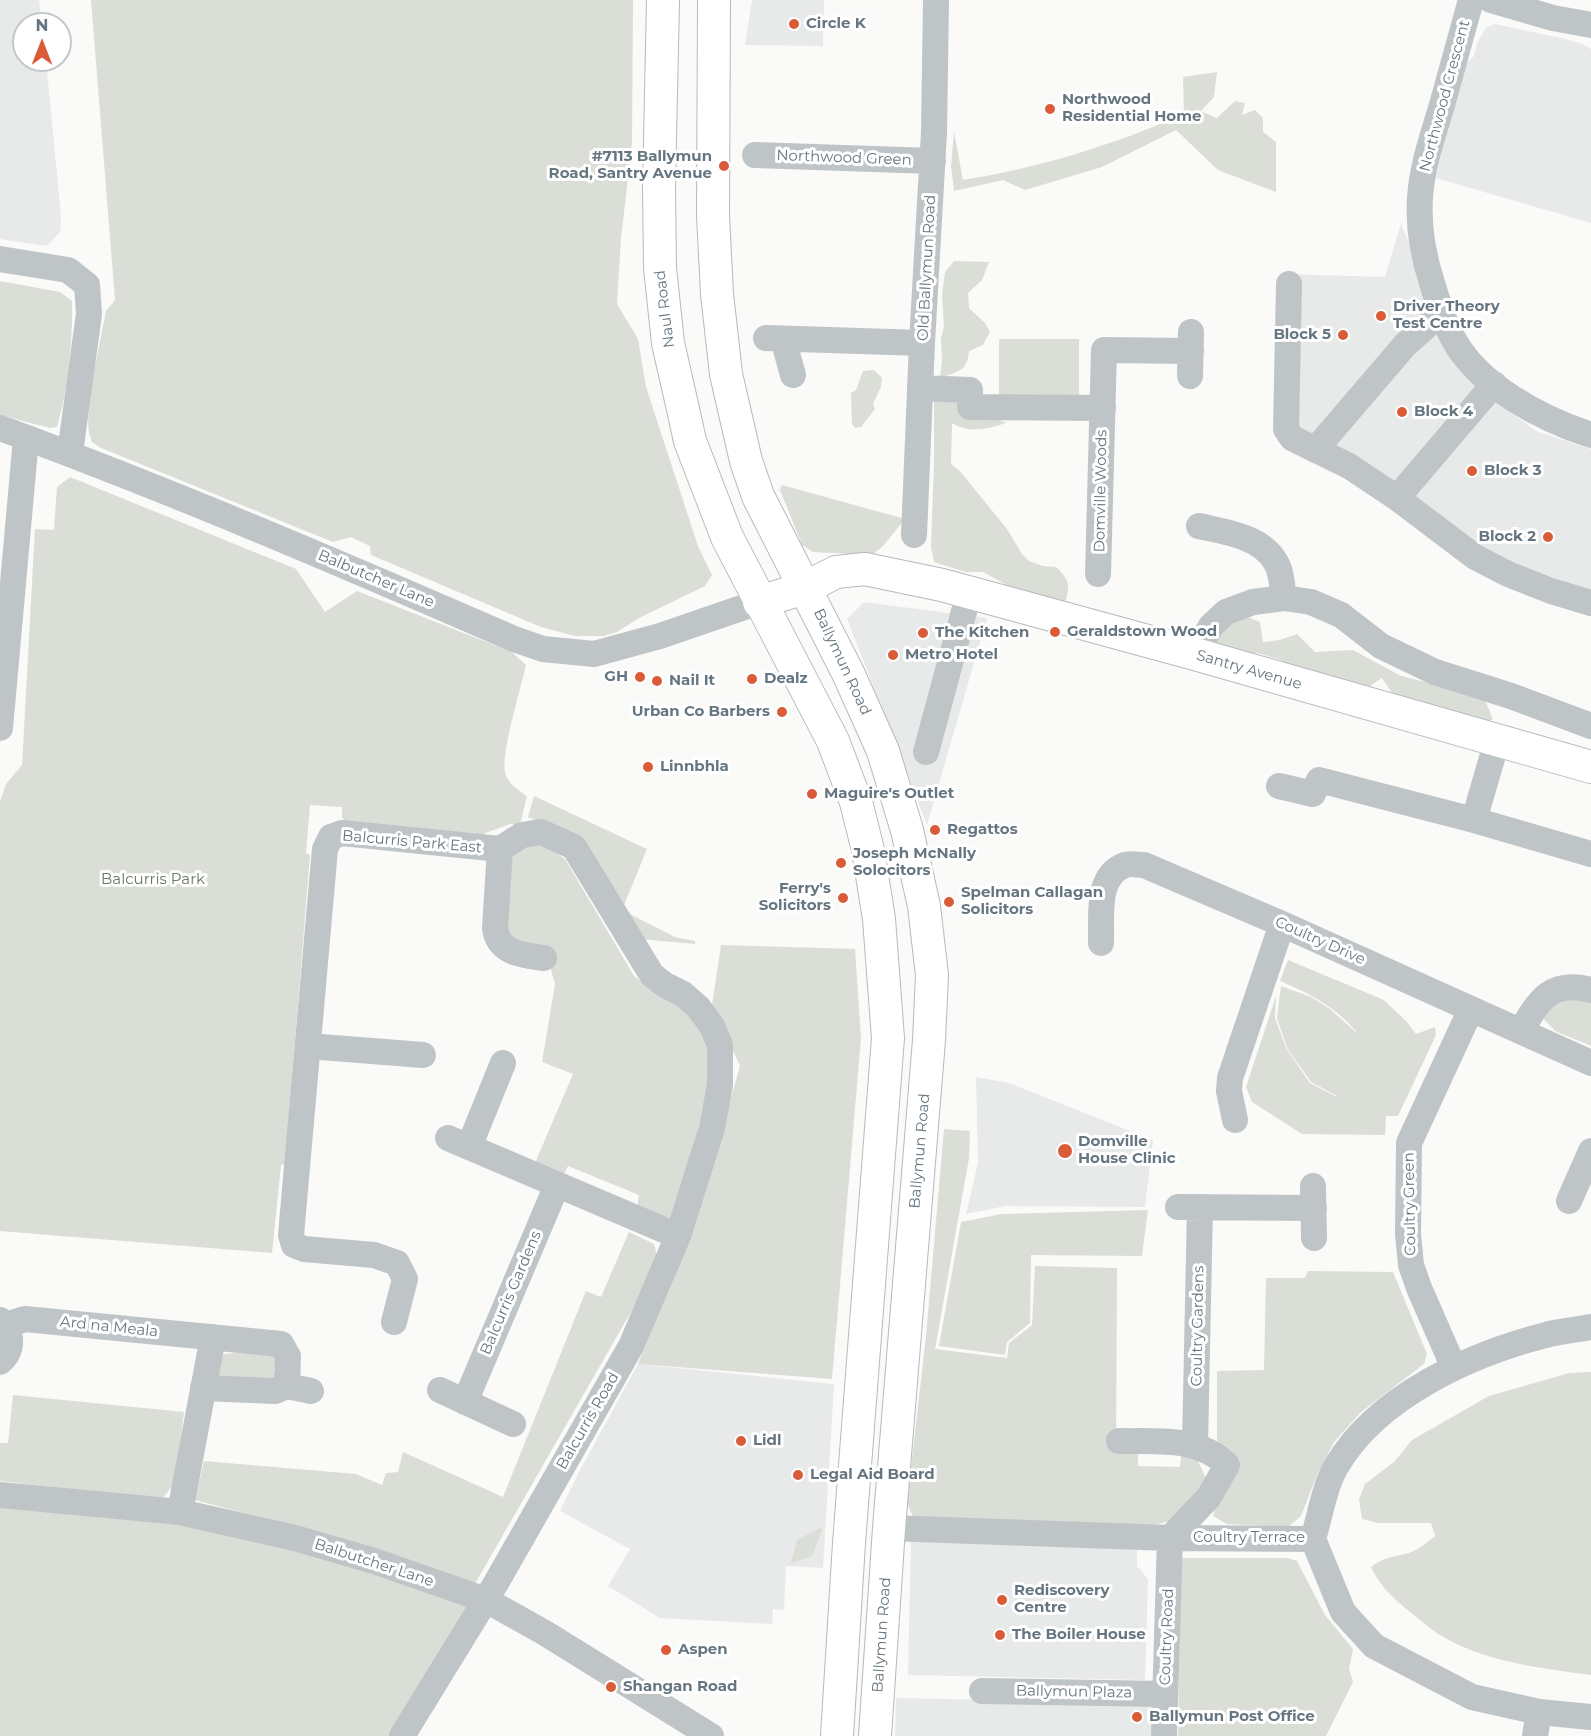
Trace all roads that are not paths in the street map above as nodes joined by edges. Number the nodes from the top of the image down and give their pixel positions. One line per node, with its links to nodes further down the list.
1 (663, 0): 30 (main road, Naul Road)
2 (714, 0): 27 (main road)
3 (936, 0): 8 (street, Old Ballymun Road)
4 (1471, 0): 11 (street, Northwood Crescent)
5 (1491, 0): 6 (street)
6 (1591, 25)
7 (755, 156): 8 (street, Northwood Green)
8 (933, 161): 12 (street, Old Ballymun Road)
9 (0, 260): 22 (street)
10 (1289, 284): 21 (street)
11 (1441, 313): 15 (street, Northwood Crescent); 21 (street)
12 (922, 343): 13 (street); 16 (street, Old Ballymun Road)
13 (793, 375)
14 (1190, 376): 17 (street, Domville Woods)
15 (1494, 384): 19 (street, Northwood Crescent); 23 (street)
16 (920, 388): 17 (street, Domville Woods); 25 (street, Old Ballymun Road)
17 (1102, 408): 26 (street, Domville Woods)
18 (0, 428): 20 (street, Balbutcher Lane)
19 (1591, 435)
20 (26, 438): 22 (street, Balbutcher Lane); 34 (street)
21 (1315, 450): 23 (street)
22 (70, 453): 30 (street, Balbutcher Lane)
23 (1397, 498): 31 (street)
24 (1199, 526): 29 (street)
25 (914, 535)
26 (1097, 574)
27 (805, 588): 28 (main road, Santry Avenue); 30 (main road); 72 (main road, Ballymun Road)
28 (969, 592): 32 (main road, Santry Avenue); 36 (street)
29 (1284, 598): 32 (street); 33 (street)
30 (759, 602): 82 (main road)
31 (1591, 603)
32 (1195, 654): 35 (main road, Santry Avenue)
33 (1591, 726)
34 (0, 728)
35 (1497, 741): 37 (main road, Santry Avenue); 39 (street)
36 (926, 752)
37 (1591, 767)
38 (1279, 786): 39 (street)
39 (1474, 820): 41 (street)
40 (500, 849): 44 (street); 48 (street, Balcurris Park East); 56 (street, Balcurris Park East)
41 (1591, 854)
42 (1282, 924): 43 (street, Coultry Drive); 46 (street, Coultry Drive); 52 (street)
43 (1101, 943)
44 (544, 958)
45 (1591, 990): 47 (street)
46 (1471, 1009): 47 (street, Coultry Drive); 63 (street, Coultry Green)
47 (1521, 1031): 51 (street, Coultry Drive)
48 (308, 1046): 49 (street); 58 (street, Balcurris Park East)
49 (423, 1055)
50 (503, 1063): 54 (street)
51 (1591, 1063)
52 (1235, 1120)
53 (1591, 1151): 55 (street)
54 (557, 1185): 56 (street); 66 (street, Balcurris Gardens)
55 (1569, 1201)
56 (678, 1236): 75 (street, Balcurris Road)
57 (1314, 1238): 69 (street, Coultry Gardens)
58 (394, 1322)
59 (3, 1323): 61 (street, Ard na Meala); 62 (street, Ard na Meala)
60 (1591, 1327): 63 (street, Coultry Terrace)
61 (213, 1337): 64 (street); 64 (street, Ard na Meala)
62 (0, 1362)
63 (1454, 1368): 74 (street, Coultry Terrace)
64 (203, 1388): 71 (street)
65 (440, 1390): 66 (street)
66 (465, 1402): 67 (street)
67 (513, 1424)
68 (1119, 1441): 69 (street)
69 (1195, 1445): 73 (street)
70 (0, 1495): 71 (street, Balbutcher Lane)
71 (180, 1512): 75 (street, Balbutcher Lane)
72 (889, 1528): 73 (street, Coultry Terrace); 83 (main road, Ballymun Road)
73 (1170, 1538): 74 (street, Coultry Terrace); 77 (street, Coultry Road)
74 (1313, 1539): 79 (street)
75 (486, 1600): 80 (street, Balcurris Road); 81 (street, Balbutcher Lane)
76 (982, 1691): 77 (street, Ballymun Plaza)
77 (1165, 1694): 84 (street, Coultry Road)
78 (1591, 1717): 79 (street)
79 (1537, 1724)
80 (402, 1736)
81 (711, 1736)
82 (837, 1736)
83 (875, 1736)
84 (1164, 1736)

